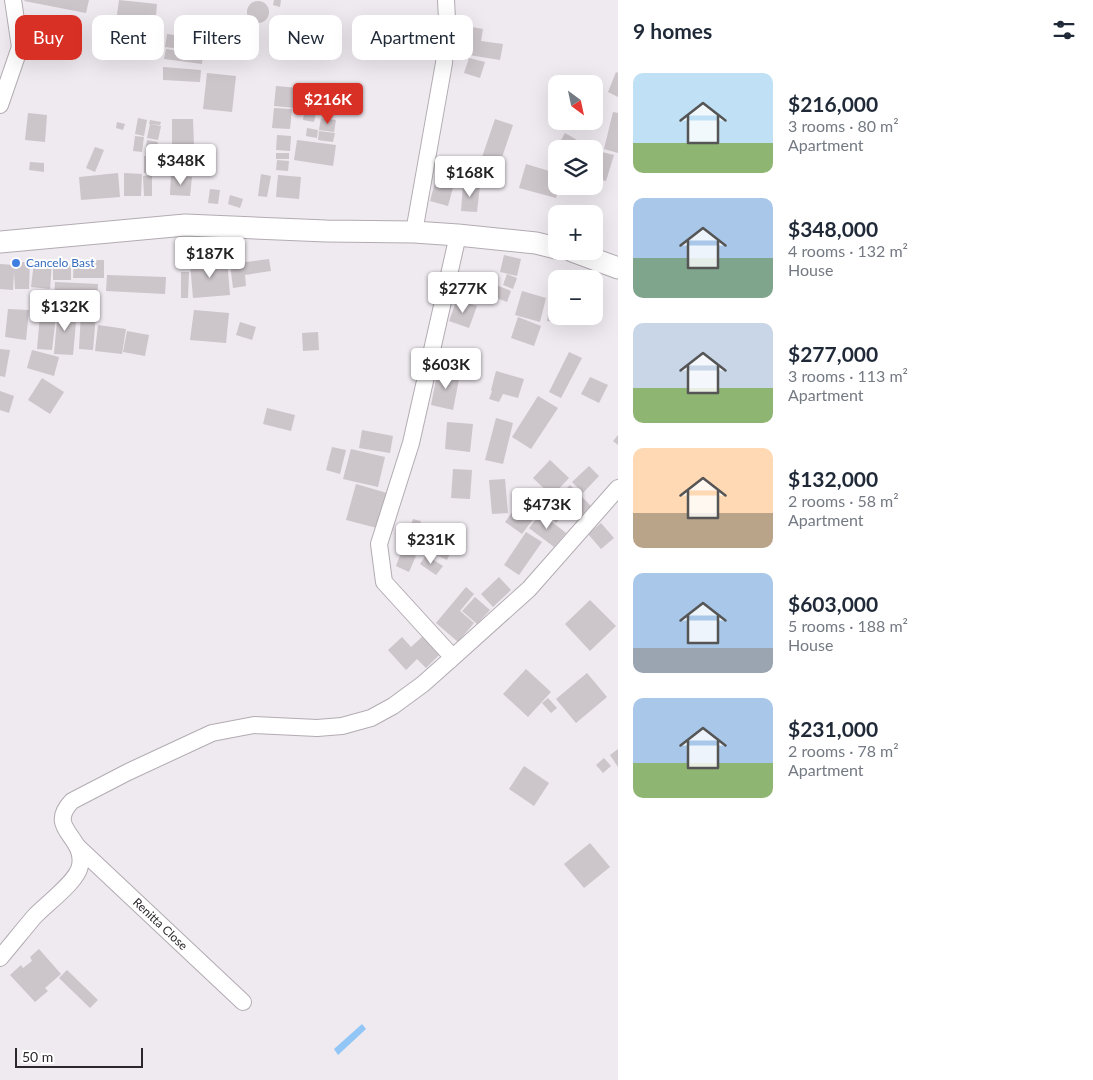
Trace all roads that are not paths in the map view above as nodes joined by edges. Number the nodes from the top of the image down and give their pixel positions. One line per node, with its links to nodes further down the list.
1 (13, 0): 3 (street)
2 (446, 0): 4 (street)
3 (0, 104)
4 (414, 232): 5 (street); 6 (street)
5 (458, 235): 7 (street); 11 (street)
6 (0, 242)
7 (548, 246)
8 (596, 260): 9 (street)
9 (618, 268)
10 (618, 488): 11 (street, Renitta Close)
11 (450, 660): 12 (street, Renitta Close)
12 (77, 846): 13 (street); 14 (street, Renitta Close)
13 (0, 958)
14 (243, 1002)

